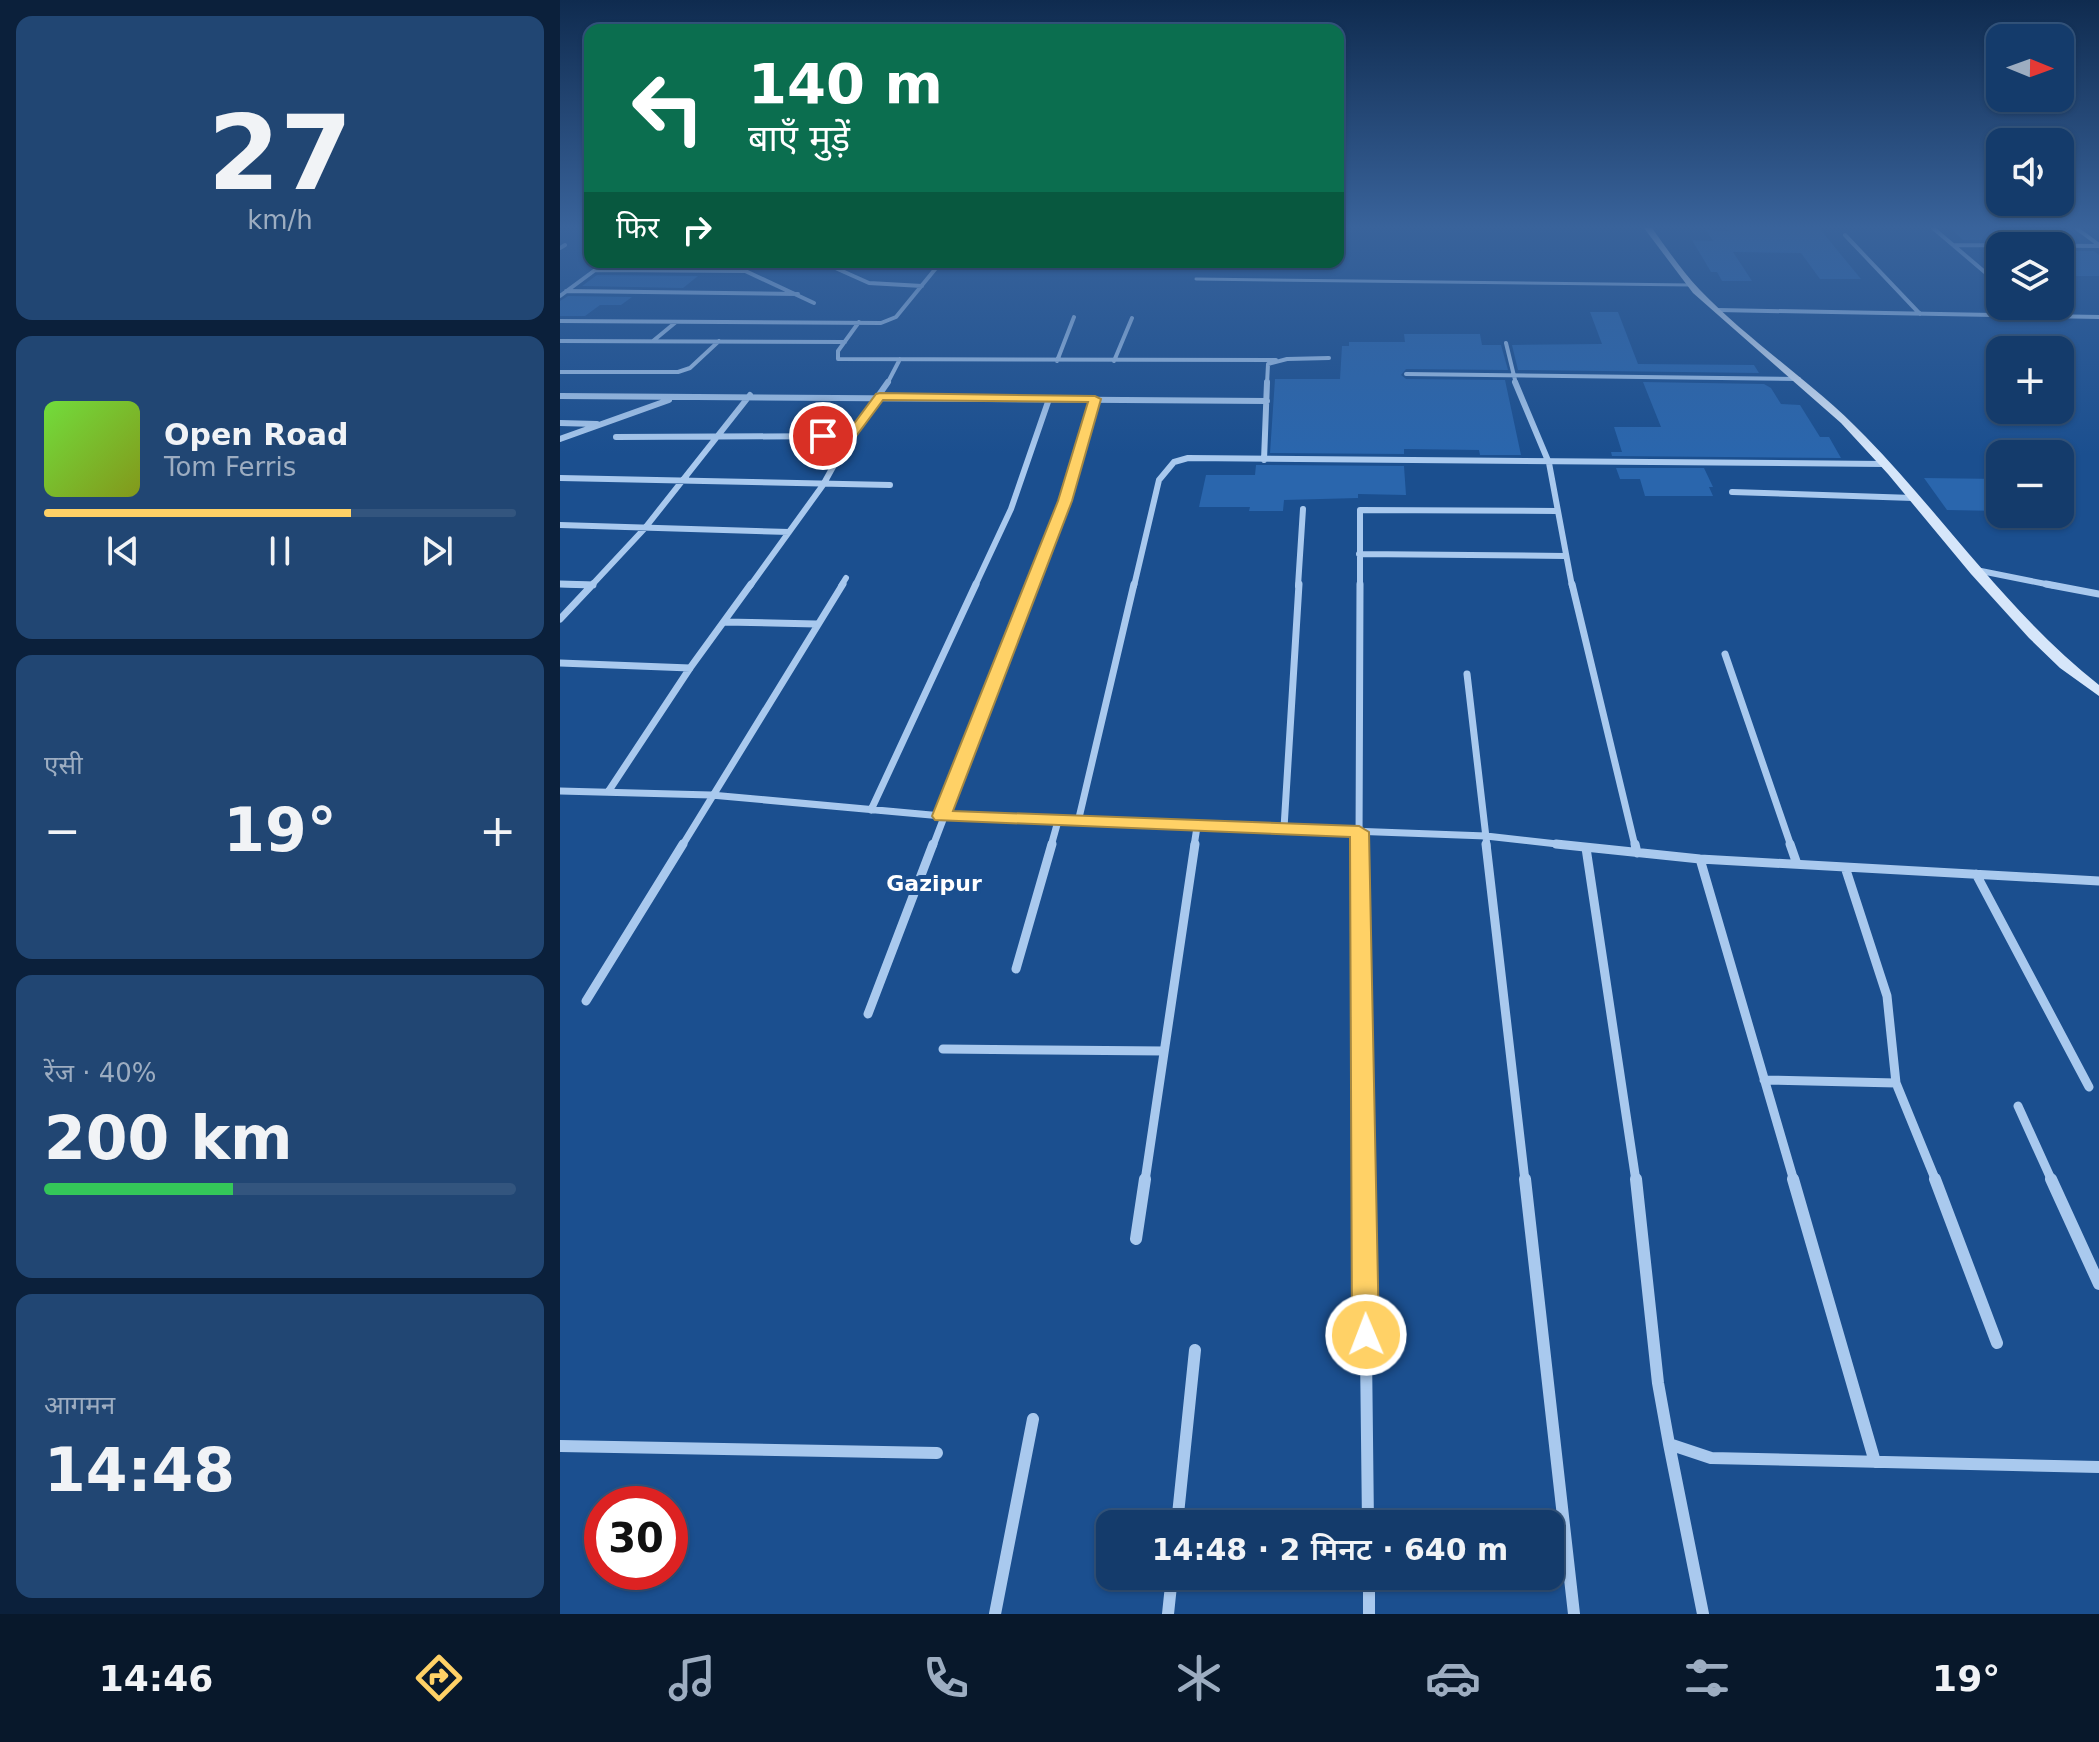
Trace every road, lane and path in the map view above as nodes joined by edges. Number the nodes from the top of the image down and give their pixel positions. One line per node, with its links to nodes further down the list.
1 (907, 303): 13 (street)
2 (1711, 303): 4 (street)
3 (1910, 303): 5 (street)
4 (1718, 310): 5 (street); 27 (street)
5 (1920, 314): 6 (street)
6 (1986, 315)
7 (1074, 317): 22 (street)
8 (2074, 317): 9 (street)
9 (2099, 317)
10 (1132, 318): 23 (street)
11 (560, 321): 12 (street)
12 (677, 322): 13 (street); 15 (street)
13 (859, 322): 17 (street)
14 (560, 341): 15 (street)
15 (653, 341): 16 (street)
16 (719, 341): 17 (street); 24 (street)
17 (845, 342): 20 (street)
18 (1506, 343): 26 (street)
19 (1329, 358): 21 (street)
20 (900, 359): 22 (street); 31 (street)
21 (1276, 360): 23 (street); 34 (street)
22 (1057, 361): 23 (street)
23 (1114, 361)
24 (560, 372)
25 (1406, 374): 26 (street)
26 (1512, 375): 27 (street); 42 (street)
27 (1800, 379): 43 (street)
28 (750, 395): 30 (street); 31 (street); 39 (street)
29 (560, 396): 30 (street)
30 (677, 397): 36 (street)
31 (880, 397): 32 (street); 37 (street)
32 (1049, 399): 33 (street); 73 (street)
33 (1095, 399): 34 (street); 74 (street)
34 (1267, 401): 41 (street)
35 (560, 423): 36 (street)
36 (602, 424): 40 (street)
37 (850, 436): 39 (street); 46 (street)
38 (616, 437): 39 (street)
39 (715, 437): 45 (street)
40 (560, 439)
41 (1264, 460): 42 (street); 76 (street)
42 (1549, 463): 43 (street); 51 (street)
43 (1884, 464): 49 (street)
44 (560, 478): 45 (street)
45 (681, 482): 46 (street); 53 (street)
46 (823, 485): 47 (street); 54 (street)
47 (890, 485)
48 (1732, 492): 49 (street)
49 (1913, 498): 57 (street)
50 (1303, 509): 78 (street)
51 (1557, 511): 55 (street); 56 (street)
52 (560, 525): 53 (street)
53 (645, 528): 54 (street); 60 (street)
54 (789, 532): 63 (street)
55 (1359, 554): 56 (street); 79 (street)
56 (1565, 556): 82 (street)
57 (1975, 570): 61 (street); 69 (street)
58 (846, 578): 64 (street)
59 (560, 584): 60 (street)
60 (593, 585): 62 (street)
61 (2099, 594)
62 (560, 619)
63 (725, 622): 64 (street); 67 (street)
64 (816, 624): 72 (street)
65 (1725, 654): 84 (street)
66 (560, 663): 67 (street)
67 (690, 668): 71 (street)
68 (1467, 674): 80 (street)
69 (2099, 692)
70 (560, 791): 71 (street)
71 (608, 792): 72 (street)
72 (711, 795): 73 (street); 89 (street)
73 (871, 810): 74 (street)
74 (942, 816): 75 (street); 90 (street)
75 (1058, 821): 76 (street); 88 (street)
76 (1078, 822): 77 (street)
77 (1197, 827): 78 (street); 92 (street)
78 (1284, 828): 79 (street)
79 (1359, 832): 80 (street); 108 (street)
80 (1486, 836): 81 (street); 114 (street)
81 (1586, 848): 82 (street); 102 (street)
82 (1637, 853): 83 (street)
83 (1700, 859): 84 (street); 93 (street)
84 (1797, 864): 85 (street)
85 (1845, 867): 86 (street); 94 (street)
86 (1976, 874): 87 (street); 95 (street)
87 (2099, 881)
88 (1016, 969)
89 (586, 1001)
90 (868, 1014)
91 (943, 1049): 92 (street)
92 (1164, 1051): 97 (street)
93 (1764, 1080): 94 (street); 105 (street)
94 (1896, 1083): 99 (street)
95 (2089, 1087)
96 (2018, 1106): 98 (street)
97 (1136, 1239)
98 (2099, 1284)
99 (1997, 1343)
100 (1195, 1350): 107 (street)
101 (1033, 1419): 111 (street)
102 (1669, 1444): 105 (street); 115 (street)
103 (560, 1446): 104 (street)
104 (937, 1453)
105 (1875, 1462): 106 (street)
106 (2099, 1467)
107 (1178, 1510)
108 (1368, 1510)
109 (1171, 1590): 112 (street)
110 (1369, 1590): 113 (street)
111 (995, 1614)
112 (1168, 1614)
113 (1369, 1614)
114 (1574, 1614)
115 (1703, 1614)

